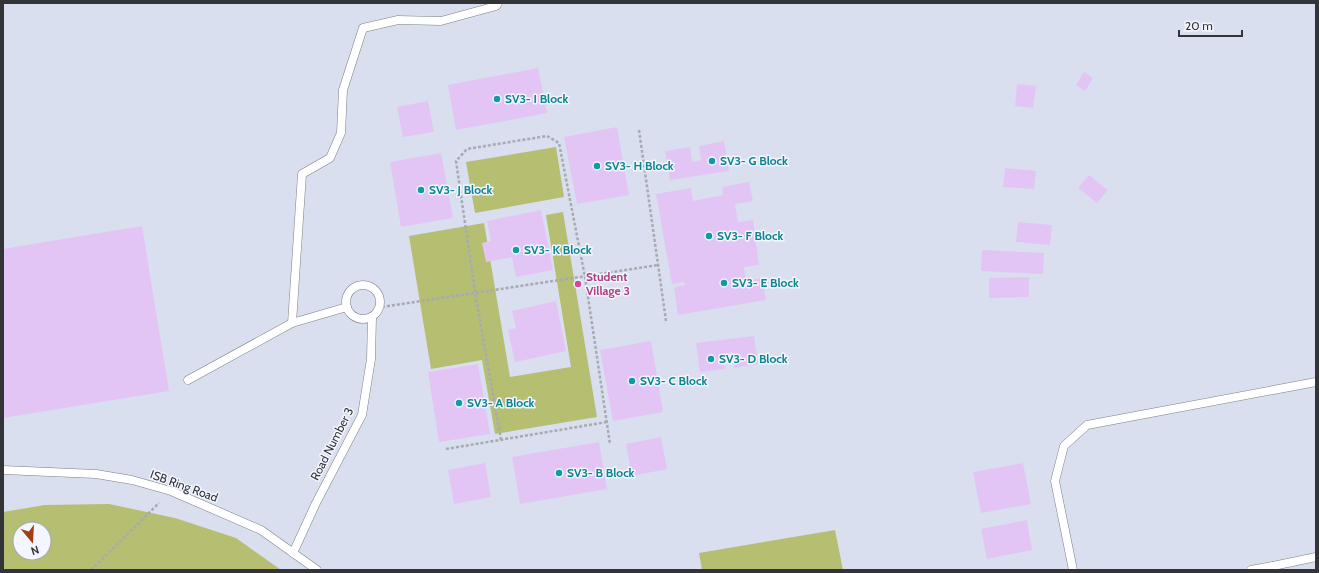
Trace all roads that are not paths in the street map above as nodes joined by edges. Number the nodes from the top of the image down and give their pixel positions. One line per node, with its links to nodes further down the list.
1 (498, 3): 4 (lane)
2 (347, 307): 3 (lane); 3 (lane); 4 (lane)
3 (372, 317): 8 (lane, Road Number 3)
4 (292, 323): 5 (lane)
5 (188, 380)
6 (1316, 382): 12 (lane)
7 (3, 470): 8 (lane, ISB Ring Road)
8 (293, 553): 11 (lane, ISB Ring Road)
9 (1316, 557): 10 (lane)
10 (1274, 568): 13 (lane)
11 (317, 570)
12 (1073, 570)
13 (1251, 570)

